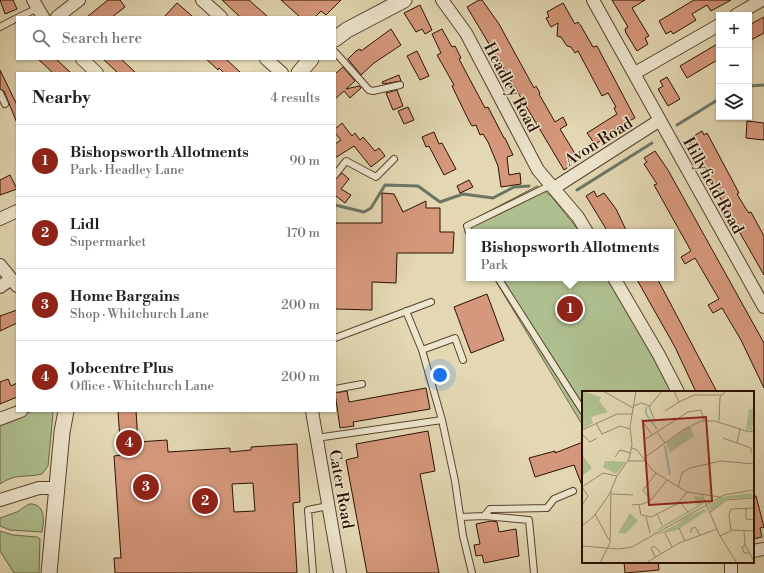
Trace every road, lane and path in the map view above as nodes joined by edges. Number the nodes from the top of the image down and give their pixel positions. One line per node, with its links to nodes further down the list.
1 (79, 0): 10 (street)
2 (202, 0): 11 (street)
3 (404, 0): 15 (street)
4 (442, 0): 30 (street, Headley Road)
5 (593, 0): 23 (street, Hillyfield Road)
6 (762, 0): 8 (street)
7 (38, 8): 9 (lane)
8 (741, 12)
9 (22, 16)
10 (58, 16)
11 (219, 16)
12 (16, 19): 13 (lane)
13 (0, 26)
14 (716, 27): 23 (street)
15 (336, 38)
16 (336, 53): 24 (lane)
17 (83, 60): 20 (street)
18 (267, 60): 21 (street)
19 (311, 60): 22 (street)
20 (96, 72)
21 (281, 72)
22 (300, 72)
23 (635, 73): 27 (street, Hillyfield Road)
24 (400, 85)
25 (0, 93): 26 (lane)
26 (5, 104)
27 (660, 120): 30 (street, Avon Road); 41 (street, Hillyfield Road)
28 (394, 159): 29 (lane)
29 (336, 174)
30 (552, 187): 33 (lane); 34 (street, Headley Road)
31 (16, 211): 32 (street)
32 (0, 219)
33 (468, 229)
34 (585, 229)
35 (0, 265): 38 (street)
36 (500, 281): 49 (lane)
37 (616, 281): 48 (street)
38 (14, 283): 39 (street)
39 (0, 287)
40 (431, 302): 42 (lane)
41 (764, 307)
42 (406, 311): 43 (lane); 44 (lane)
43 (336, 338)
44 (422, 350): 45 (lane); 54 (lane)
45 (463, 360)
46 (362, 384): 47 (lane)
47 (336, 389)
48 (677, 391)
49 (582, 409)
50 (18, 412): 53 (street)
51 (66, 412): 56 (street)
52 (312, 412): 55 (street, Cater Road)
53 (0, 419)
54 (442, 420): 55 (lane); 61 (lane)
55 (316, 438): 59 (street, Cater Road)
56 (56, 488): 58 (street); 65 (street)
57 (573, 491): 60 (lane)
58 (0, 500)
59 (328, 506): 66 (lane); 67 (street, Cater Road)
60 (484, 516): 61 (lane); 69 (lane)
61 (461, 517): 68 (lane)
62 (764, 549): 63 (street)
63 (754, 551)
64 (731, 563): 70 (street)
65 (49, 573)
66 (314, 573)
67 (340, 573)
68 (472, 573)
69 (534, 573)
70 (730, 573)

